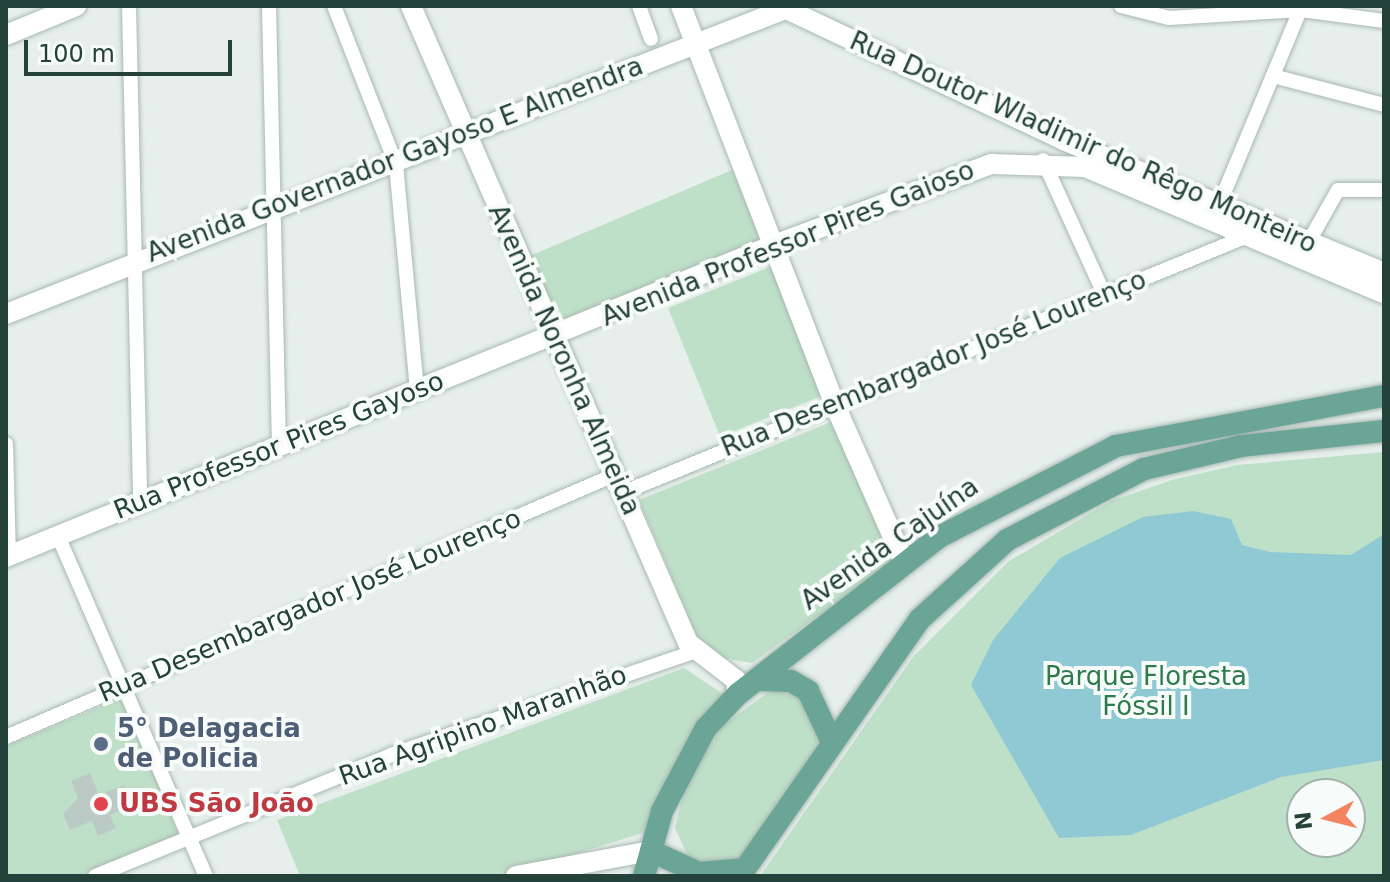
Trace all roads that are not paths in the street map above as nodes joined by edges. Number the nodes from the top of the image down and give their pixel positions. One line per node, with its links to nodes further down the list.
1 (76, 6): 12 (main road)
2 (129, 6): 26 (street)
3 (269, 6): 22 (street)
4 (334, 6): 19 (street)
5 (411, 6): 17 (main road, Avenida Noronha Almeida)
6 (639, 6): 13 (street)
7 (681, 6): 14 (main road)
8 (1121, 6): 10 (street)
9 (782, 7): 14 (main road, Avenida Governador Gayoso E Almendra); 21 (main road, Rua Doutor Wladimir do Rêgo Monteiro)
10 (1302, 8): 11 (street); 15 (street)
11 (1384, 21)
12 (6, 35)
13 (651, 39)
14 (690, 43): 17 (main road, Avenida Governador Gayoso E Almendra); 24 (main road)
15 (1273, 76): 16 (street); 21 (street)
16 (1384, 105)
17 (464, 133): 19 (main road, Avenida Governador Gayoso E Almendra); 31 (main road, Avenida Noronha Almeida)
18 (1043, 160): 23 (main road, Avenida Professor Pires Gaioso); 24 (main road, Avenida Professor Pires Gaioso); 29 (street)
19 (396, 164): 22 (main road, Avenida Governador Gayoso E Almendra); 32 (street)
20 (1384, 190): 25 (street)
21 (1219, 205): 25 (main road, Rua Doutor Wladimir do Rêgo Monteiro)
22 (274, 210): 26 (main road, Avenida Governador Gayoso E Almendra); 37 (street)
23 (1245, 237): 25 (main road, Avenida Professor Pires Gaioso); 29 (street, Rua Desembargador José Lourenço)
24 (771, 246): 31 (main road, Avenida Professor Pires Gaioso); 34 (main road)
25 (1316, 253): 27 (main road, Rua Doutor Wladimir do Rêgo Monteiro); 28 (main road, Avenida Professor Pires Gaioso)
26 (135, 262): 30 (main road, Avenida Governador Gayoso E Almendra); 39 (street)
27 (1384, 273)
28 (1384, 293)
29 (1104, 294): 34 (street, Rua Desembargador José Lourenço)
30 (6, 314)
31 (553, 337): 32 (main road, Rua Professor Pires Gayoso); 38 (main road, Avenida Noronha Almeida)
32 (417, 390): 37 (main road, Rua Professor Pires Gayoso)
33 (1384, 396): 42 (main road, Avenida Cajuína)
34 (834, 403): 38 (street, Rua Desembargador José Lourenço); 42 (main road)
35 (1384, 431): 48 (main road)
36 (6, 444): 41 (street)
37 (279, 445): 39 (main road, Rua Professor Pires Gayoso)
38 (618, 484): 43 (main road, Avenida Noronha Almeida); 45 (street, Rua Desembargador José Lourenço)
39 (140, 502): 40 (main road, Rua Professor Pires Gayoso)
40 (58, 536): 41 (main road, Rua Professor Pires Gayoso); 45 (street)
41 (8, 557)
42 (904, 562): 44 (main road, Avenida Cajuína)
43 (693, 652): 46 (main road); 49 (street, Rua Agripino Maranhão)
44 (759, 680): 46 (main road, Avenida Cajuína); 48 (main road)
45 (124, 687): 47 (street, Rua Desembargador José Lourenço); 49 (street)
46 (738, 694): 50 (main road, Avenida Cajuína)
47 (6, 737)
48 (831, 740): 51 (main road)
49 (190, 838): 52 (street, Rua Agripino Maranhão); 53 (street)
50 (651, 851): 51 (main road); 54 (main road); 55 (main road, Avenida Cajuína)
51 (742, 872)
52 (95, 876)
53 (206, 876)
54 (516, 876)
55 (644, 876)

